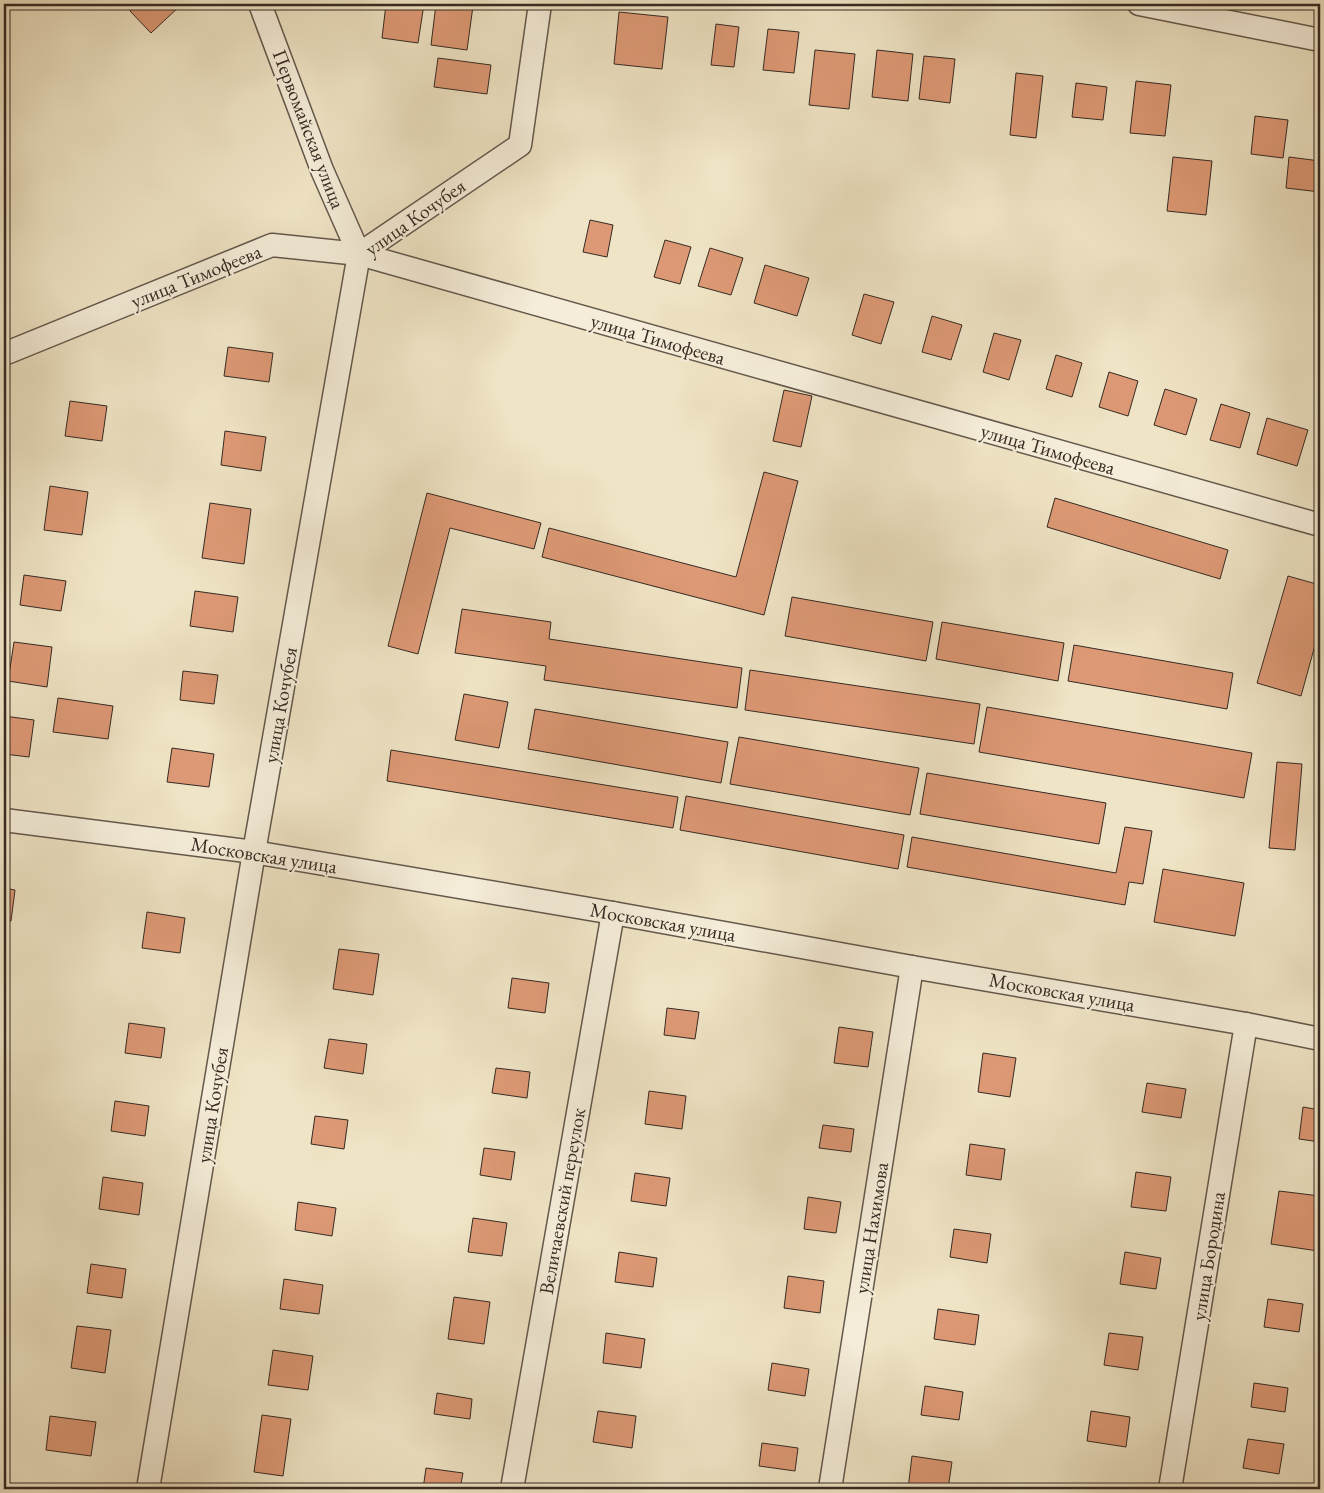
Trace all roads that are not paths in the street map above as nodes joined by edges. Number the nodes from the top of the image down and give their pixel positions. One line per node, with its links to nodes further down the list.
1 (260, 4): 5 (street, Первомайская улица)
2 (540, 4): 5 (street, улица Кочубея)
3 (1139, 4): 4 (street)
4 (1320, 40)
5 (359, 254): 6 (street, улица Тимофеева); 7 (street, улица Тимофеева); 9 (street, улица Кочубея)
6 (4, 355)
7 (1320, 525)
8 (4, 820): 9 (street, Московская улица)
9 (254, 852): 10 (street, Московская улица); 14 (street, улица Кочубея)
10 (613, 913): 11 (street, Московская улица); 15 (street, Величаевский переулок)
11 (912, 966): 12 (street, Московская улица); 16 (street, улица Нахимова)
12 (1246, 1024): 13 (street, Московская улица); 17 (street, улица Бородина)
13 (1320, 1039)
14 (148, 1489)
15 (512, 1489)
16 (830, 1489)
17 (1170, 1489)

